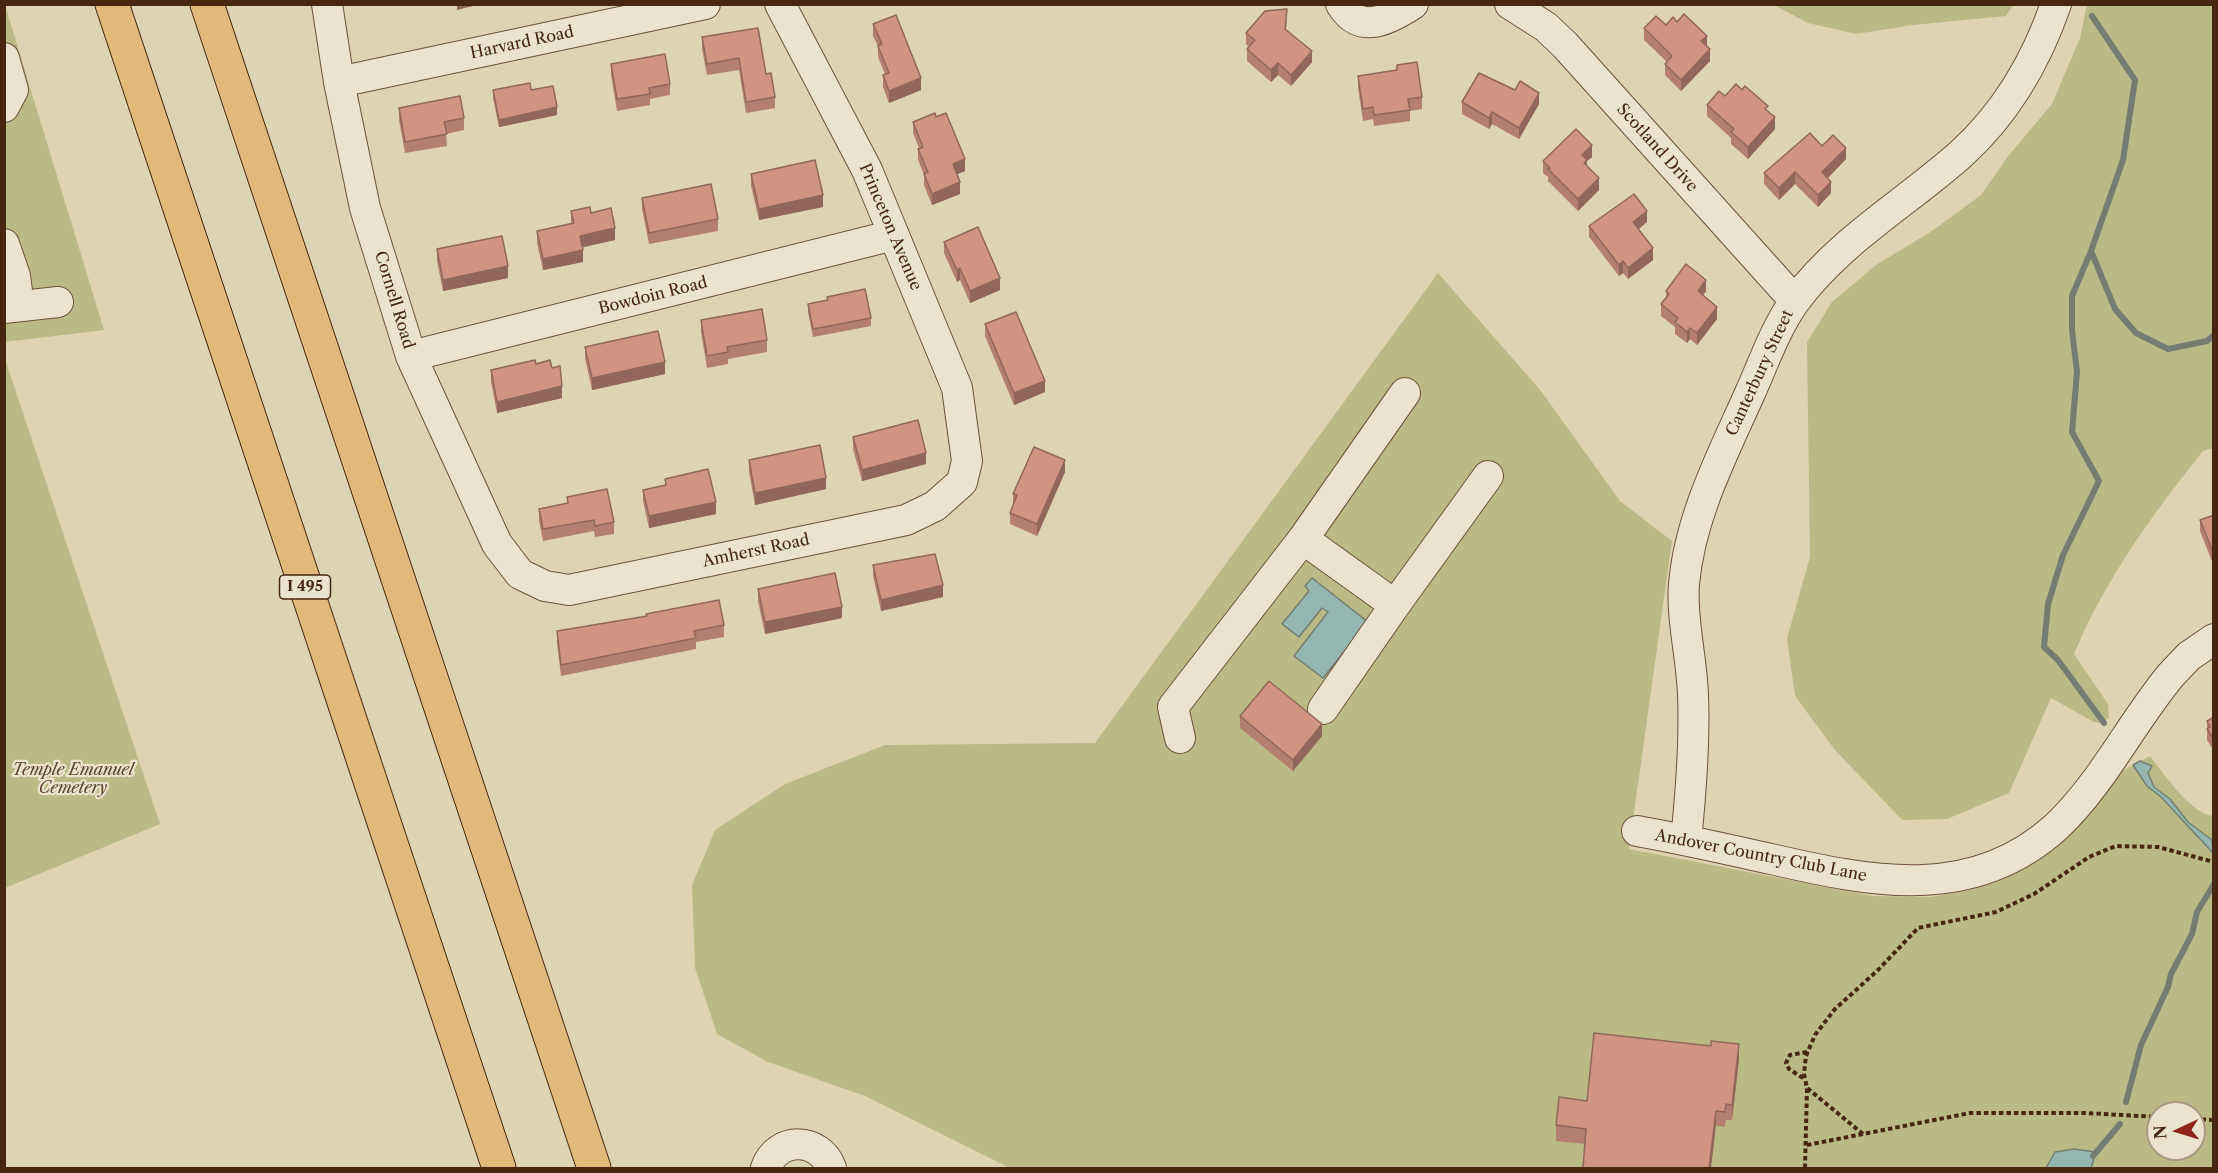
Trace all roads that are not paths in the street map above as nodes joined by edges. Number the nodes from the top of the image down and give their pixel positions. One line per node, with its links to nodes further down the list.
1 (112, 4): 30 (highway, I 495)
2 (207, 4): 31 (highway)
3 (327, 4): 11 (street, Cornell Road)
4 (705, 4): 11 (street, Harvard Road)
5 (780, 4): 13 (street, Princeton Avenue)
6 (1341, 4): 7 (street)
7 (1413, 4)
8 (1510, 4): 16 (street, Scotland Drive)
9 (2056, 4): 16 (street, Canterbury Street)
10 (4, 58): 12 (street)
11 (339, 82): 18 (street, Cornell Road)
12 (6, 106)
13 (894, 235): 18 (street, Bowdoin Road); 20 (street, Princeton Avenue)
14 (4, 244): 17 (street)
15 (58, 302): 17 (street)
16 (1795, 302): 29 (street, Canterbury Street)
17 (12, 307)
18 (411, 356): 23 (street, Cornell Road)
19 (1405, 393): 22 (street)
20 (967, 461): 23 (street, Amherst Road)
21 (1488, 476): 24 (street)
22 (1303, 539): 24 (street); 27 (street)
23 (520, 574)
24 (1395, 604): 26 (street)
25 (2214, 639): 29 (street, Andover Country Club Lane)
26 (1323, 709)
27 (1180, 738)
28 (1637, 831): 29 (street, Andover Country Club Lane)
29 (1686, 840)
30 (499, 1168)
31 (594, 1168)
32 (766, 1168): 33 (street)
33 (831, 1168)

